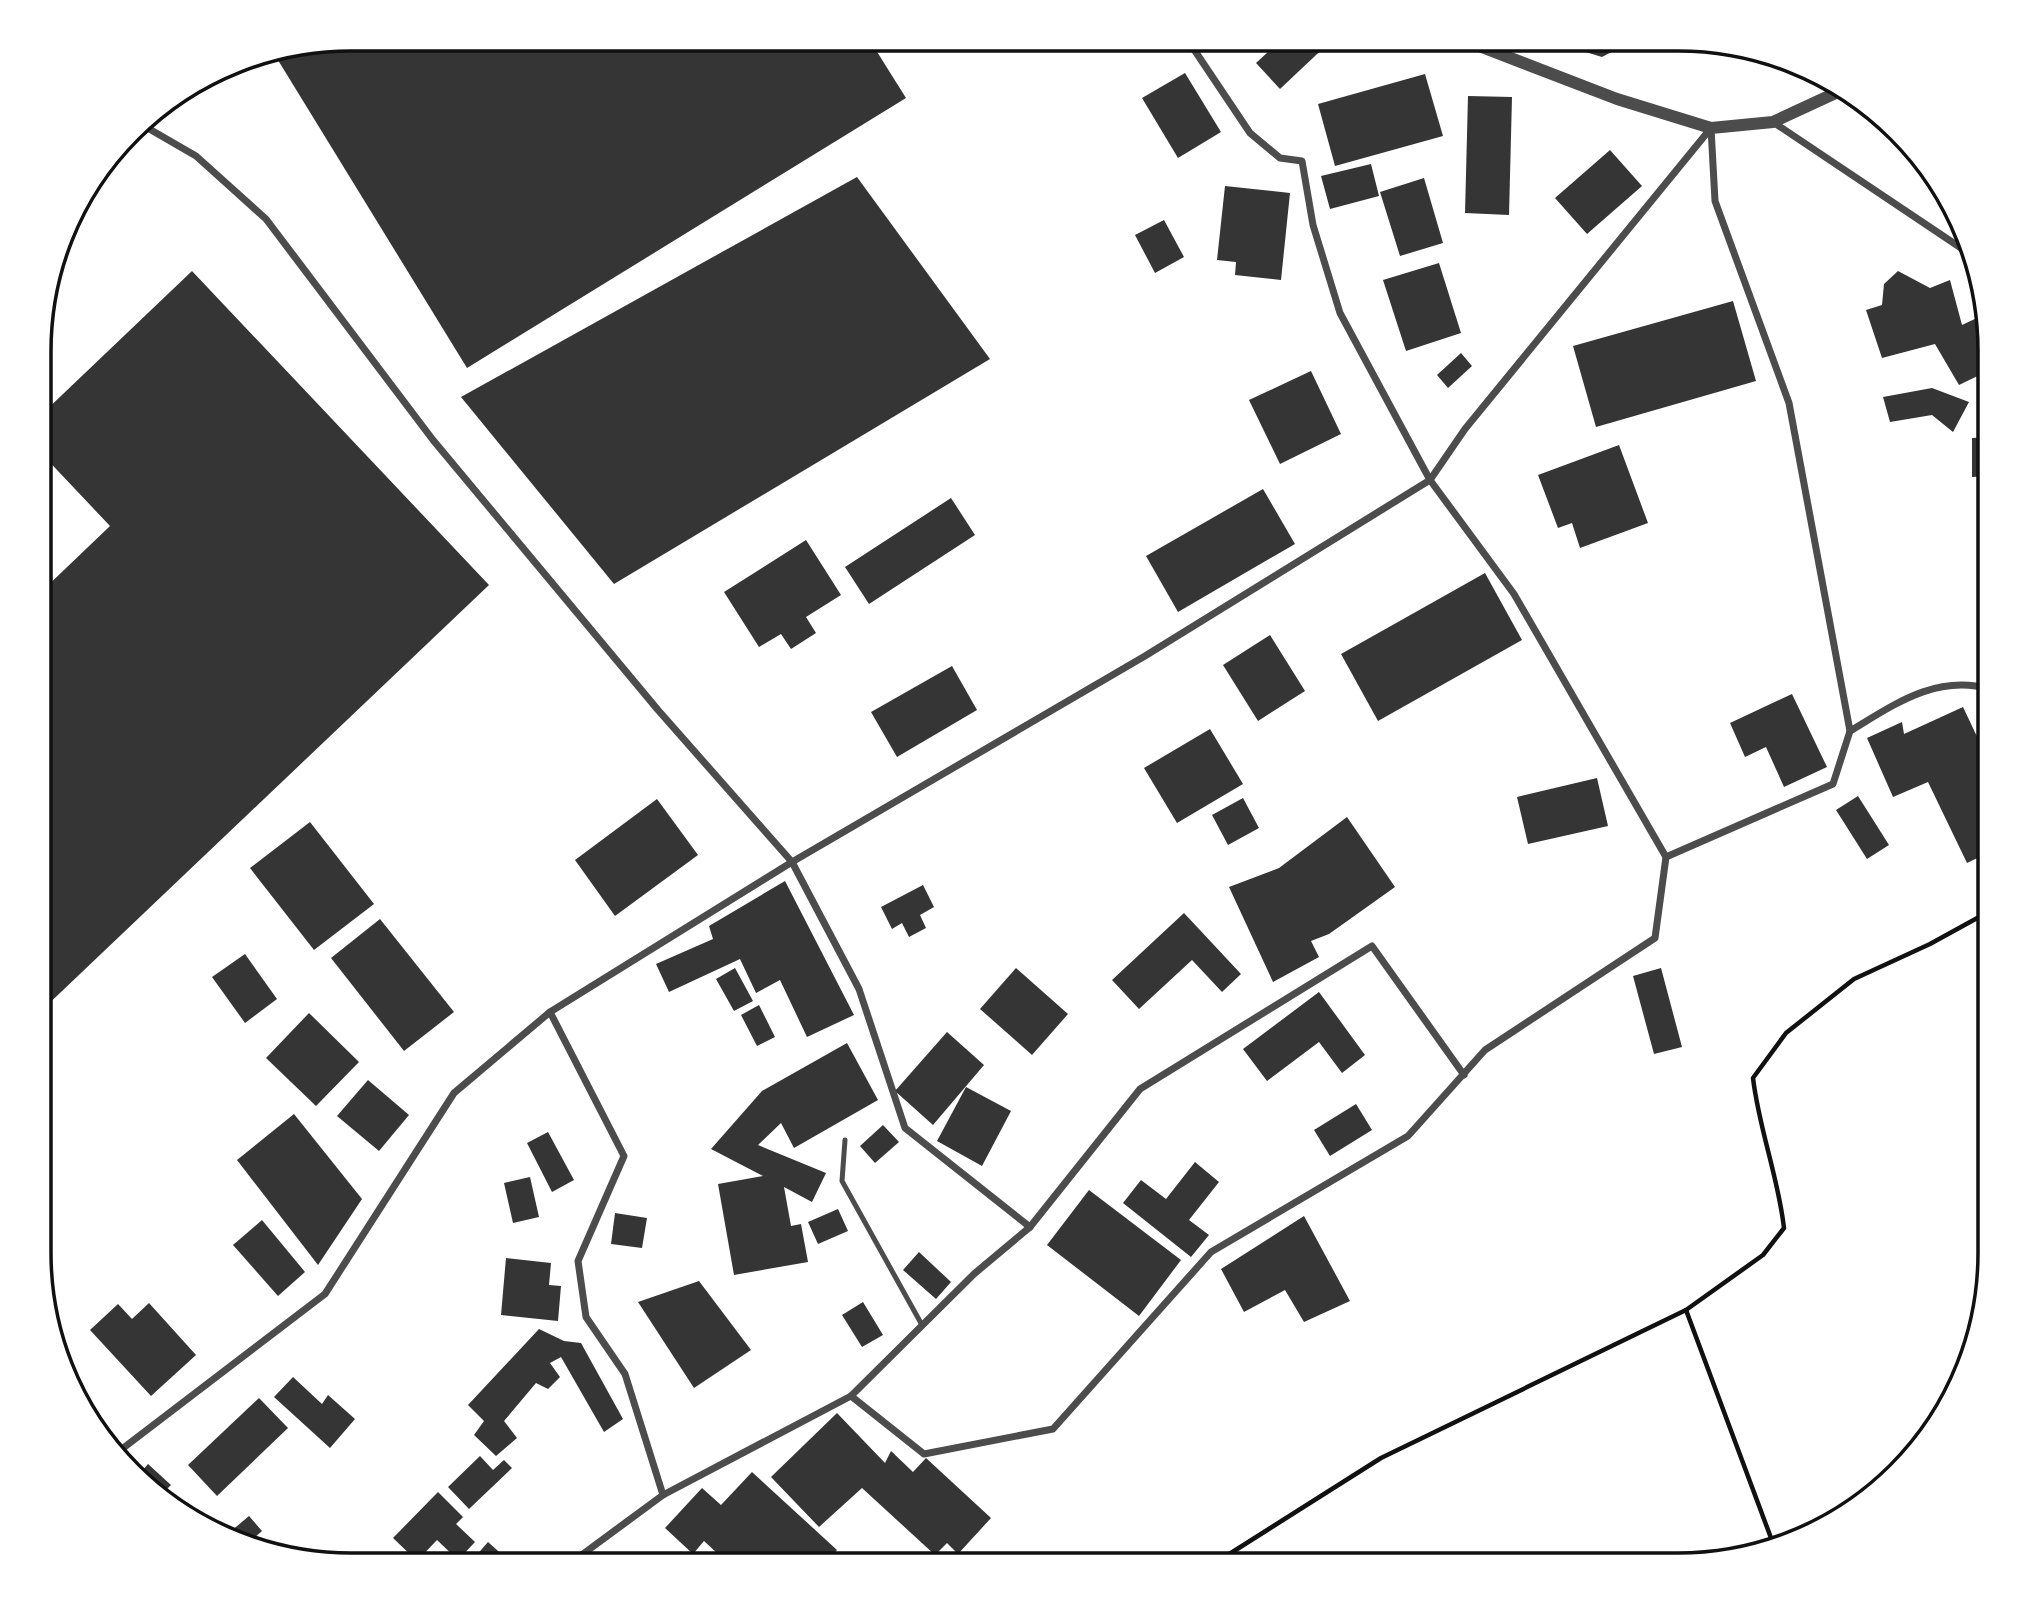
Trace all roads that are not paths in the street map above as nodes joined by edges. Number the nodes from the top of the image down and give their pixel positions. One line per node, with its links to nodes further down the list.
1 (1195, 51): 8 (street)
2 (1492, 51): 5 (street)
3 (1833, 94): 4 (street)
4 (1773, 122): 5 (street); 7 (street)
5 (1711, 128): 8 (street); 10 (street)
6 (149, 129): 12 (street)
7 (1959, 247)
8 (1430, 480): 11 (street); 12 (street)
9 (1978, 686): 10 (street)
10 (1850, 731): 11 (street)
11 (1666, 857): 14 (street)
12 (792, 862): 13 (street); 16 (street)
13 (550, 1012): 19 (street); 20 (street)
14 (1464, 1075): 16 (street); 18 (street)
15 (845, 1140): 17 (lane)
16 (1030, 1227): 17 (street)
17 (922, 1325): 18 (street)
18 (852, 1396): 20 (street)
19 (123, 1448)
20 (663, 1495): 21 (street)
21 (584, 1553)

